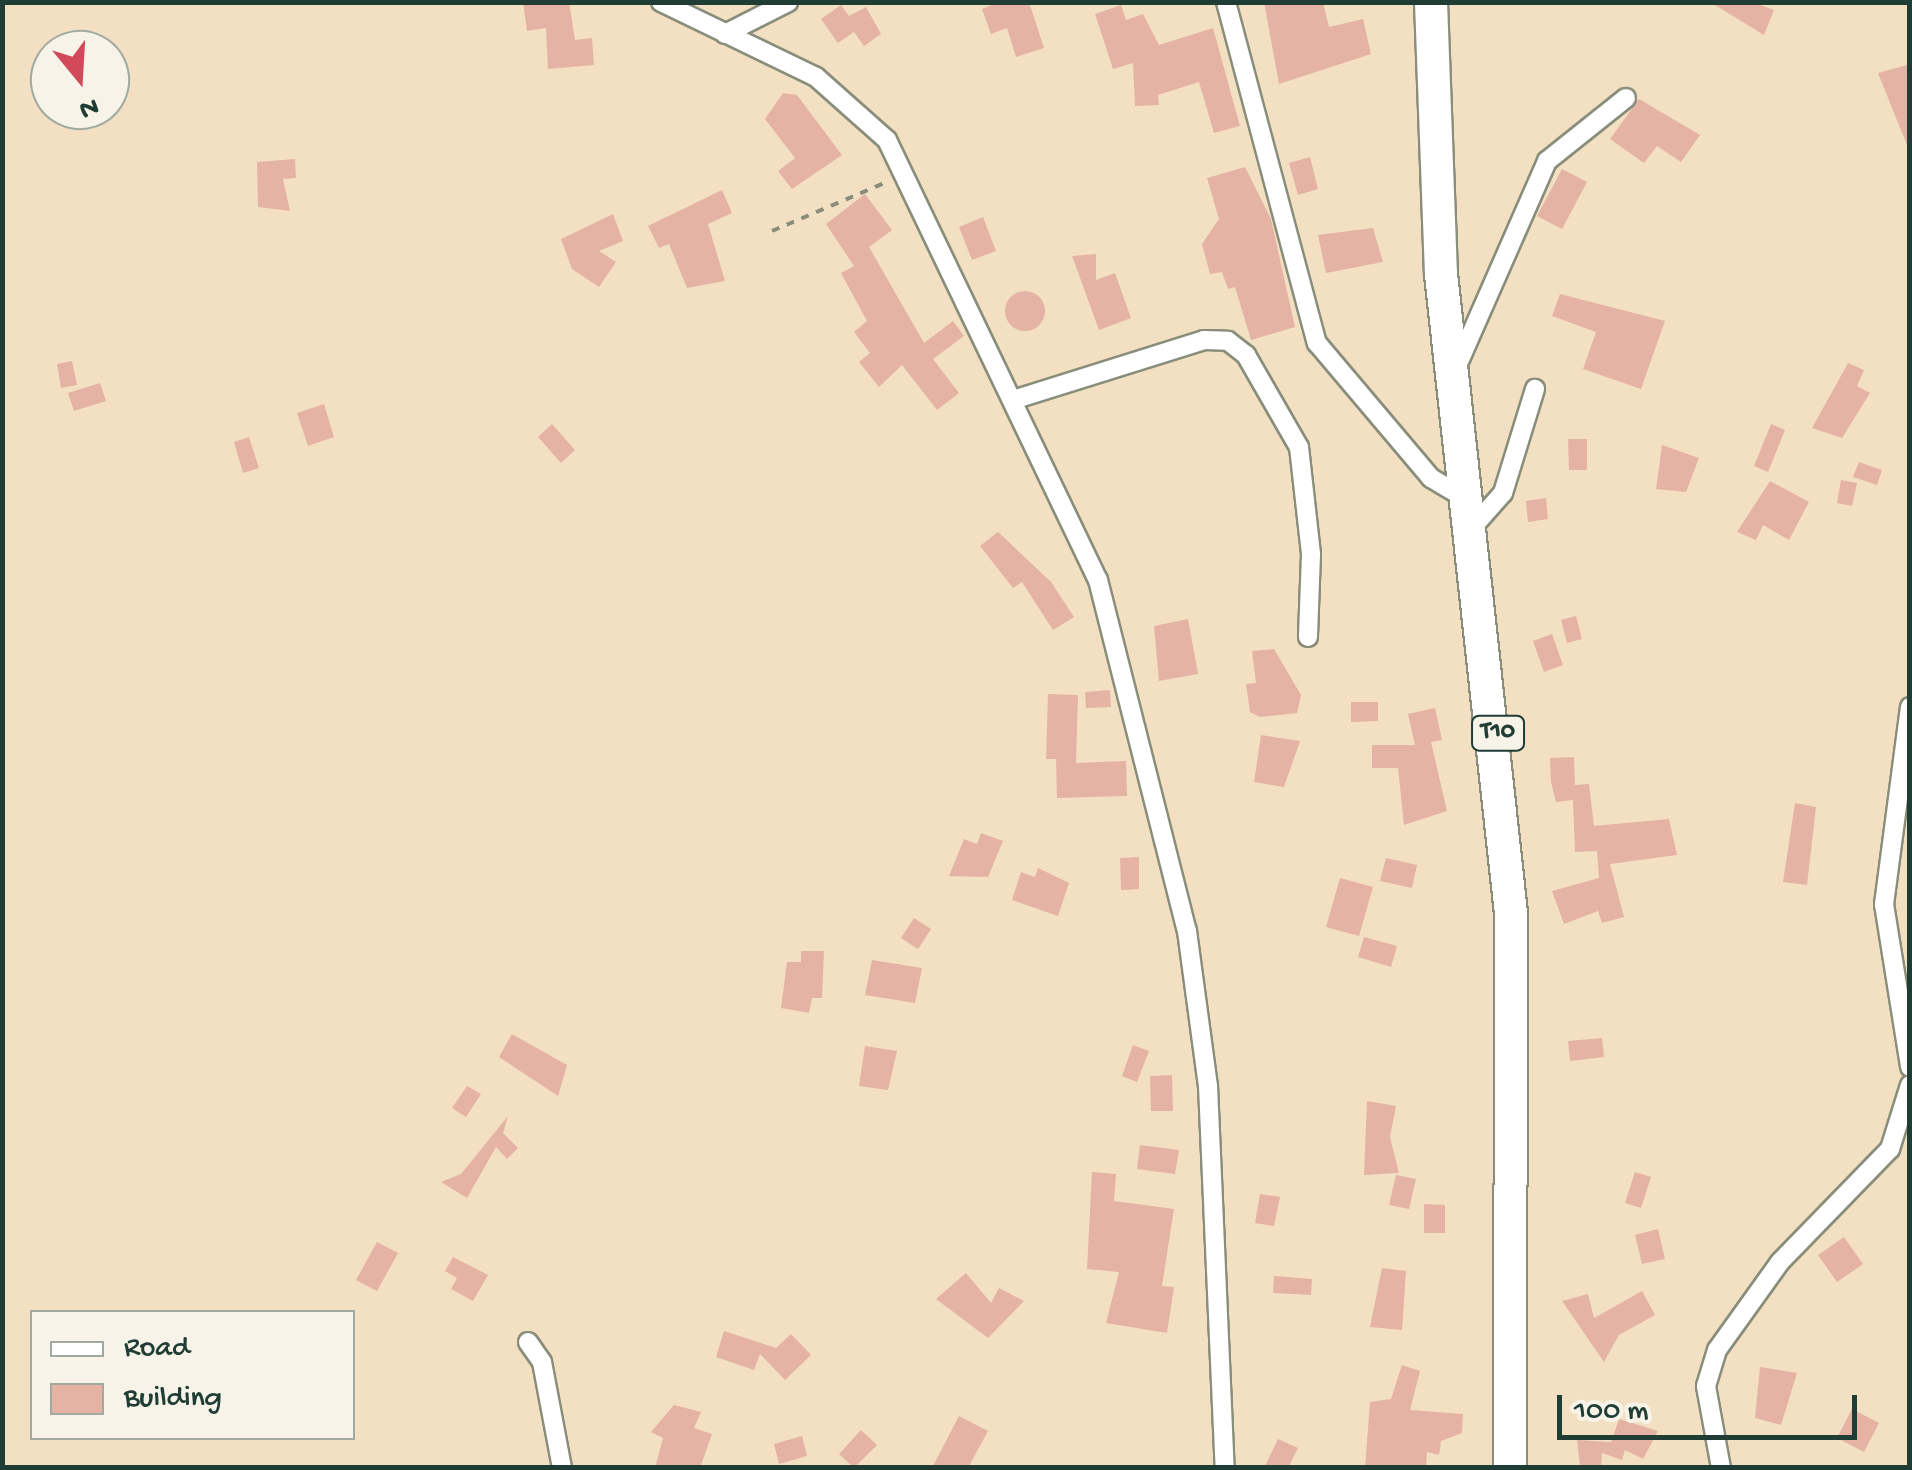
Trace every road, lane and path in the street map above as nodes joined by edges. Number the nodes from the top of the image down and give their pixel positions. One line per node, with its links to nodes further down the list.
1 (661, 2): 5 (street)
2 (788, 2): 5 (street)
3 (1226, 2): 12 (street)
4 (1430, 2): 9 (highway, T10)
5 (725, 34): 7 (street)
6 (1626, 98): 9 (street)
7 (908, 175): 8 (path); 11 (street)
8 (772, 231)
9 (1452, 378): 12 (highway, T10)
10 (1535, 389): 12 (street)
11 (1016, 399): 13 (street); 19 (street)
12 (1469, 515): 20 (highway, T10)
13 (1308, 637)
14 (1910, 707): 15 (street)
15 (1910, 1068)
16 (1910, 1085): 21 (street)
17 (528, 1342): 18 (street)
18 (562, 1468)
19 (1224, 1468)
20 (1510, 1468)
21 (1721, 1468)

